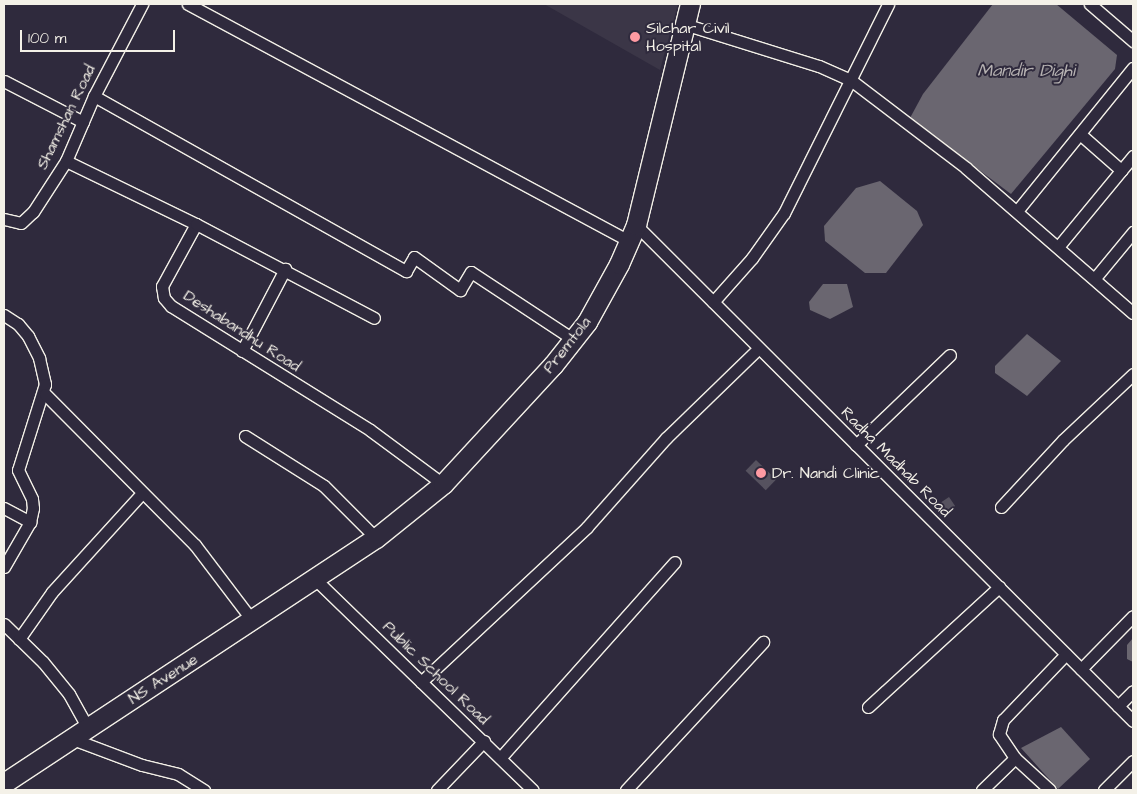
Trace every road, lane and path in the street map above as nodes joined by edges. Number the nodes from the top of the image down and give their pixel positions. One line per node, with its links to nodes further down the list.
1 (142, 4): 11 (street, Shamshan Road)
2 (188, 4): 21 (street, Radha Madhab Road)
3 (690, 4): 6 (highway, Premtola)
4 (888, 4): 9 (street)
5 (1090, 4): 7 (street)
6 (684, 24): 9 (street); 21 (highway, Premtola)
7 (1133, 41)
8 (1133, 68): 13 (street)
9 (852, 80): 17 (street); 25 (street)
10 (4, 81): 12 (street)
11 (94, 96): 12 (street, Shamshan Road); 29 (street)
12 (83, 122): 15 (street, Shamshan Road)
13 (1080, 134): 16 (street); 17 (street)
14 (1133, 156): 16 (street)
15 (66, 162): 18 (street, Shamshan Road); 19 (street)
16 (1121, 170): 22 (street)
17 (1017, 212): 22 (street)
18 (4, 219)
19 (196, 224): 23 (street); 31 (street, Deshabandhu Road)
20 (1133, 232): 24 (street)
21 (633, 233): 25 (street, Radha Madhab Road); 29 (highway, Premtola)
22 (1058, 247): 24 (street)
23 (285, 269): 28 (street); 31 (street)
24 (1095, 278): 26 (street)
25 (713, 302): 30 (street, Radha Madhab Road)
26 (1133, 313)
27 (4, 315): 34 (street)
28 (374, 318)
29 (574, 340): 37 (highway, Premtola)
30 (759, 348): 36 (street, Radha Madhab Road); 54 (street)
31 (242, 351): 37 (street, Deshabandhu Road)
32 (950, 355): 36 (street)
33 (1133, 374): 39 (street)
34 (45, 394): 38 (street); 41 (street)
35 (245, 436): 42 (street)
36 (856, 445): 46 (street, Radha Madhab Road)
37 (443, 484): 42 (highway, Premtola)
38 (142, 493): 48 (street); 50 (street)
39 (1001, 507)
40 (4, 508): 41 (street)
41 (26, 520): 44 (street)
42 (376, 538): 45 (highway, Premtola)
43 (675, 562): 62 (street)
44 (4, 567)
45 (315, 579): 48 (highway, NS Avenue); 54 (street, Public School Road)
46 (998, 587): 52 (street, Radha Madhab Road); 57 (street)
47 (1133, 616): 53 (street)
48 (252, 620): 59 (highway, NS Avenue)
49 (4, 624): 50 (street)
50 (19, 639): 59 (street)
51 (763, 642): 69 (street)
52 (1066, 654): 53 (street, Radha Madhab Road); 63 (street)
53 (1081, 669): 56 (street, Radha Madhab Road)
54 (421, 682): 61 (street, Public School Road)
55 (1133, 691): 56 (street)
56 (1118, 706): 58 (street, Radha Madhab Road)
57 (868, 707)
58 (1133, 721)
59 (86, 727): 60 (highway, NS Avenue)
60 (70, 738): 65 (highway, NS Avenue); 66 (street)
61 (484, 741): 62 (street, Public School Road); 67 (street)
62 (501, 757): 68 (street, Public School Road)
63 (1015, 758): 70 (street); 71 (street)
64 (1131, 769): 72 (street)
65 (7, 784)
66 (204, 790)
67 (437, 790)
68 (533, 790)
69 (626, 790)
70 (982, 790)
71 (1050, 790)
72 (1104, 790)

